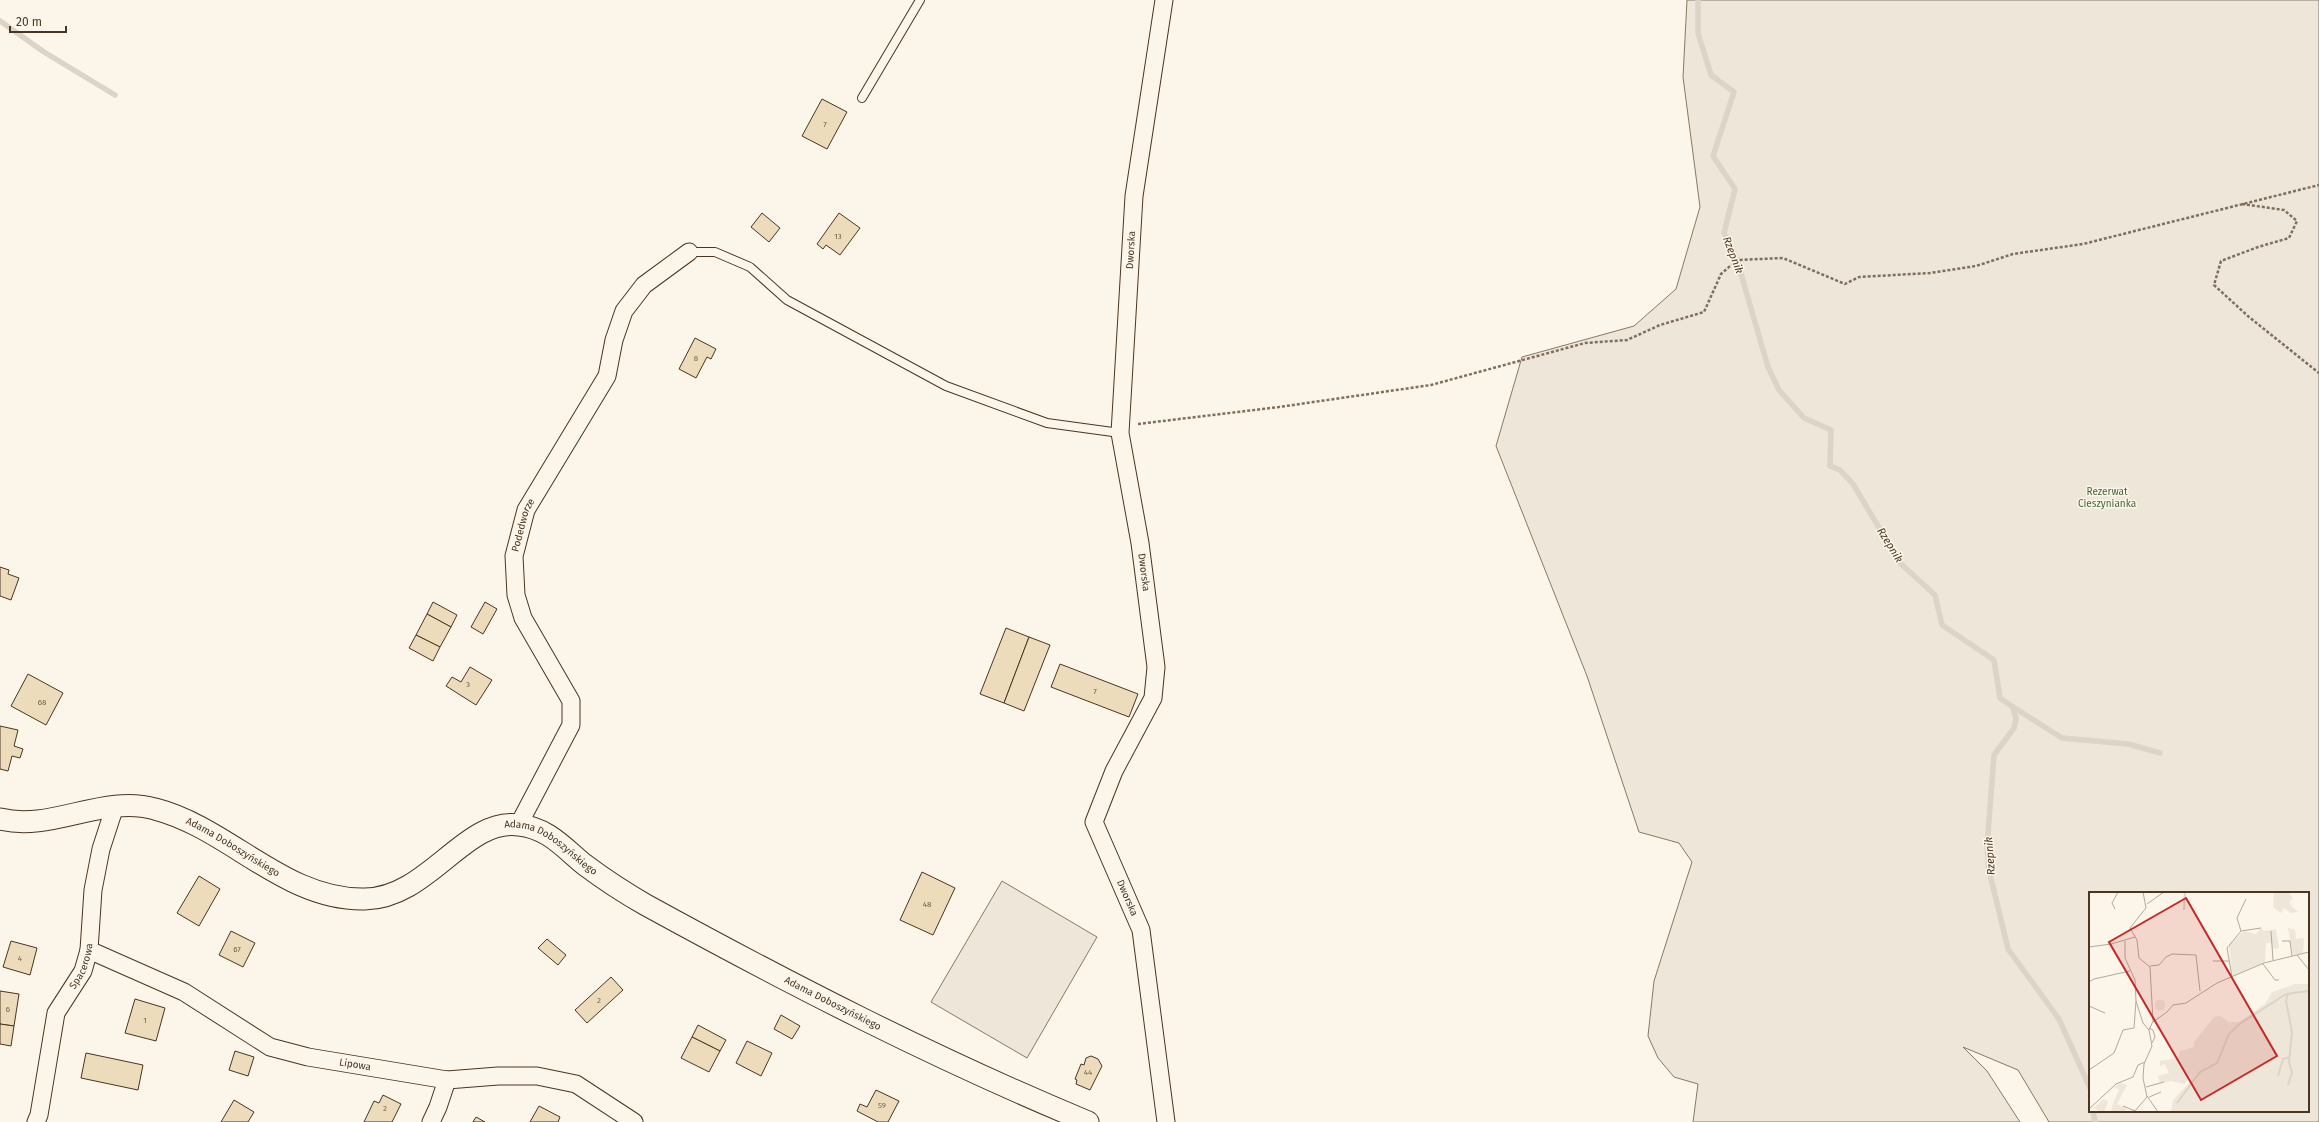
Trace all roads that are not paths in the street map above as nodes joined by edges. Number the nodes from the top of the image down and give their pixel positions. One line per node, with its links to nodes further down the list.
1 (920, 0): 3 (lane)
2 (1164, 0): 5 (street, Dworska)
3 (862, 98)
4 (689, 252): 5 (lane); 8 (street, Podedworze)
5 (1121, 429): 15 (street, Dworska)
6 (115, 806): 7 (street, Adama Doboszyńskiego); 8 (street, Adama Doboszyńskiego); 9 (street, Spacerowa)
7 (0, 819)
8 (518, 824): 14 (street, Adama Doboszyńskiego)
9 (89, 950): 10 (street, Lipowa); 11 (street, Spacerowa)
10 (447, 1080): 12 (street); 13 (street, Lipowa)
11 (36, 1122)
12 (431, 1122)
13 (634, 1122)
14 (1088, 1122)
15 (1166, 1122)

